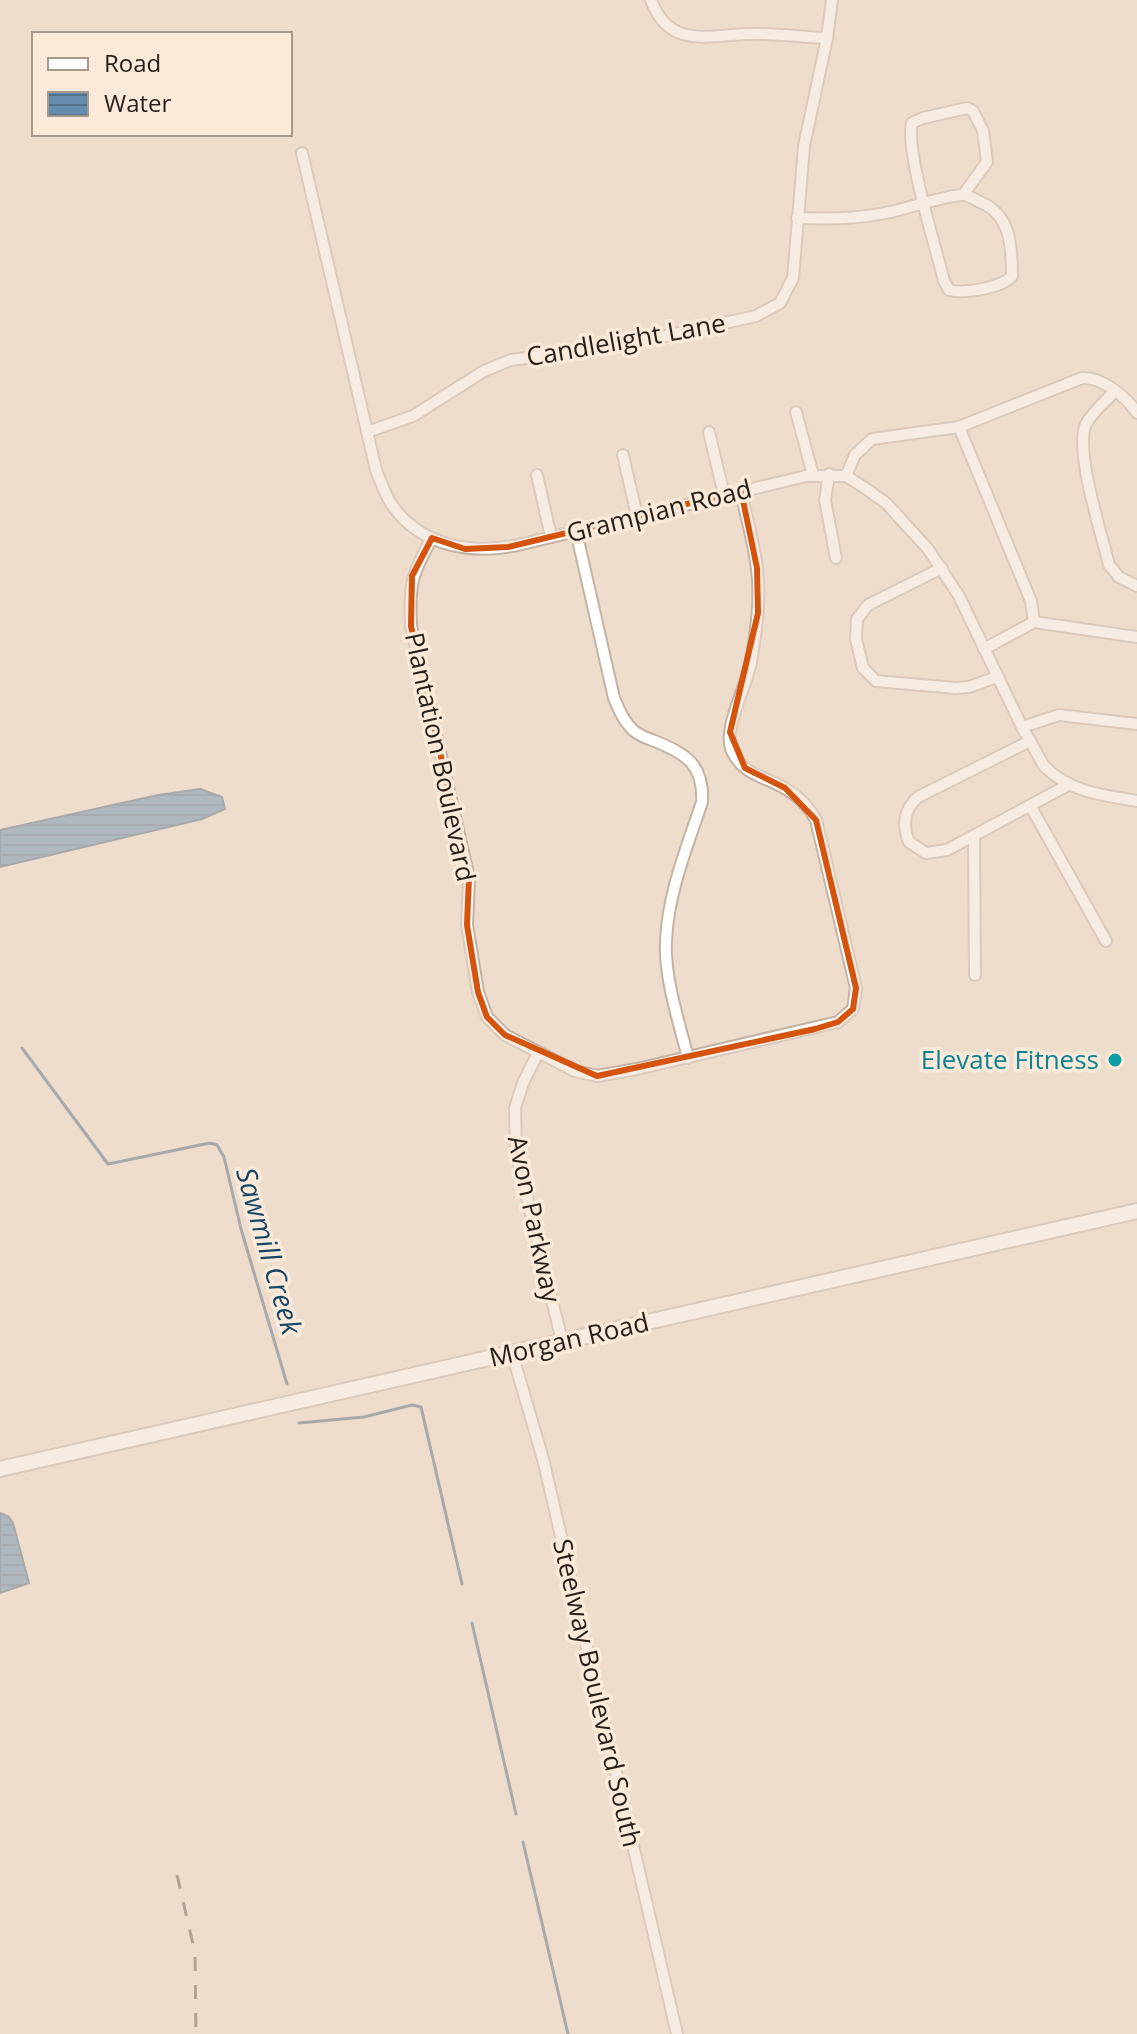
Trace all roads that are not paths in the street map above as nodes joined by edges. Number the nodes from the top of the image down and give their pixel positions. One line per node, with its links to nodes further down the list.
1 (651, 0): 3 (street)
2 (832, 0): 3 (street, Candlelight Lane)
3 (827, 38): 7 (street, Candlelight Lane)
4 (302, 153): 12 (street, Grampian Road)
5 (963, 195): 6 (street); 6 (street); 6 (street)
6 (925, 204): 7 (street)
7 (797, 218): 12 (street, Candlelight Lane)
8 (1115, 391): 10 (street); 11 (street); 27 (street)
9 (796, 412): 17 (street)
10 (1137, 413)
11 (959, 427): 18 (street); 28 (street)
12 (367, 432): 24 (street, Grampian Road)
13 (709, 432): 20 (street)
14 (623, 455): 21 (street)
15 (829, 474): 17 (street, Grampian Road); 18 (street, Grampian Road); 25 (street)
16 (537, 475): 23 (street)
17 (813, 475): 19 (street, Grampian Road)
18 (846, 476): 26 (street, Grampian Road)
19 (741, 491): 20 (street, Grampian Road); 42 (street, Plantation Boulevard)
20 (724, 495): 21 (street, Grampian Road)
21 (637, 516): 22 (street, Grampian Road)
22 (576, 531): 23 (street, Grampian Road); 42 (street)
23 (551, 537): 24 (street, Grampian Road)
24 (432, 538): 41 (street, Plantation Boulevard)
25 (836, 558)
26 (942, 568): 30 (street, Grampian Road); 31 (street)
27 (1137, 586)
28 (1034, 622): 29 (street); 30 (street)
29 (1137, 637)
30 (984, 649): 31 (street, Grampian Road)
31 (997, 677): 33 (street, Grampian Road)
32 (1137, 724): 33 (street)
33 (1022, 727): 34 (street, Grampian Road)
34 (1030, 741): 35 (street, Grampian Road); 38 (street)
35 (1068, 785): 36 (street, Grampian Road); 37 (street)
36 (1137, 801)
37 (1031, 807): 38 (street); 39 (street)
38 (974, 836): 40 (street)
39 (1106, 941)
40 (975, 975)
41 (538, 1053): 42 (street, Plantation Boulevard); 44 (street, Avon Parkway)
42 (688, 1058)
43 (1137, 1211): 44 (street, Morgan Road)
44 (562, 1341): 45 (street, Morgan Road)
45 (512, 1353): 46 (street, Morgan Road); 47 (street, Steelway Boulevard South)
46 (0, 1469)
47 (677, 2034)

